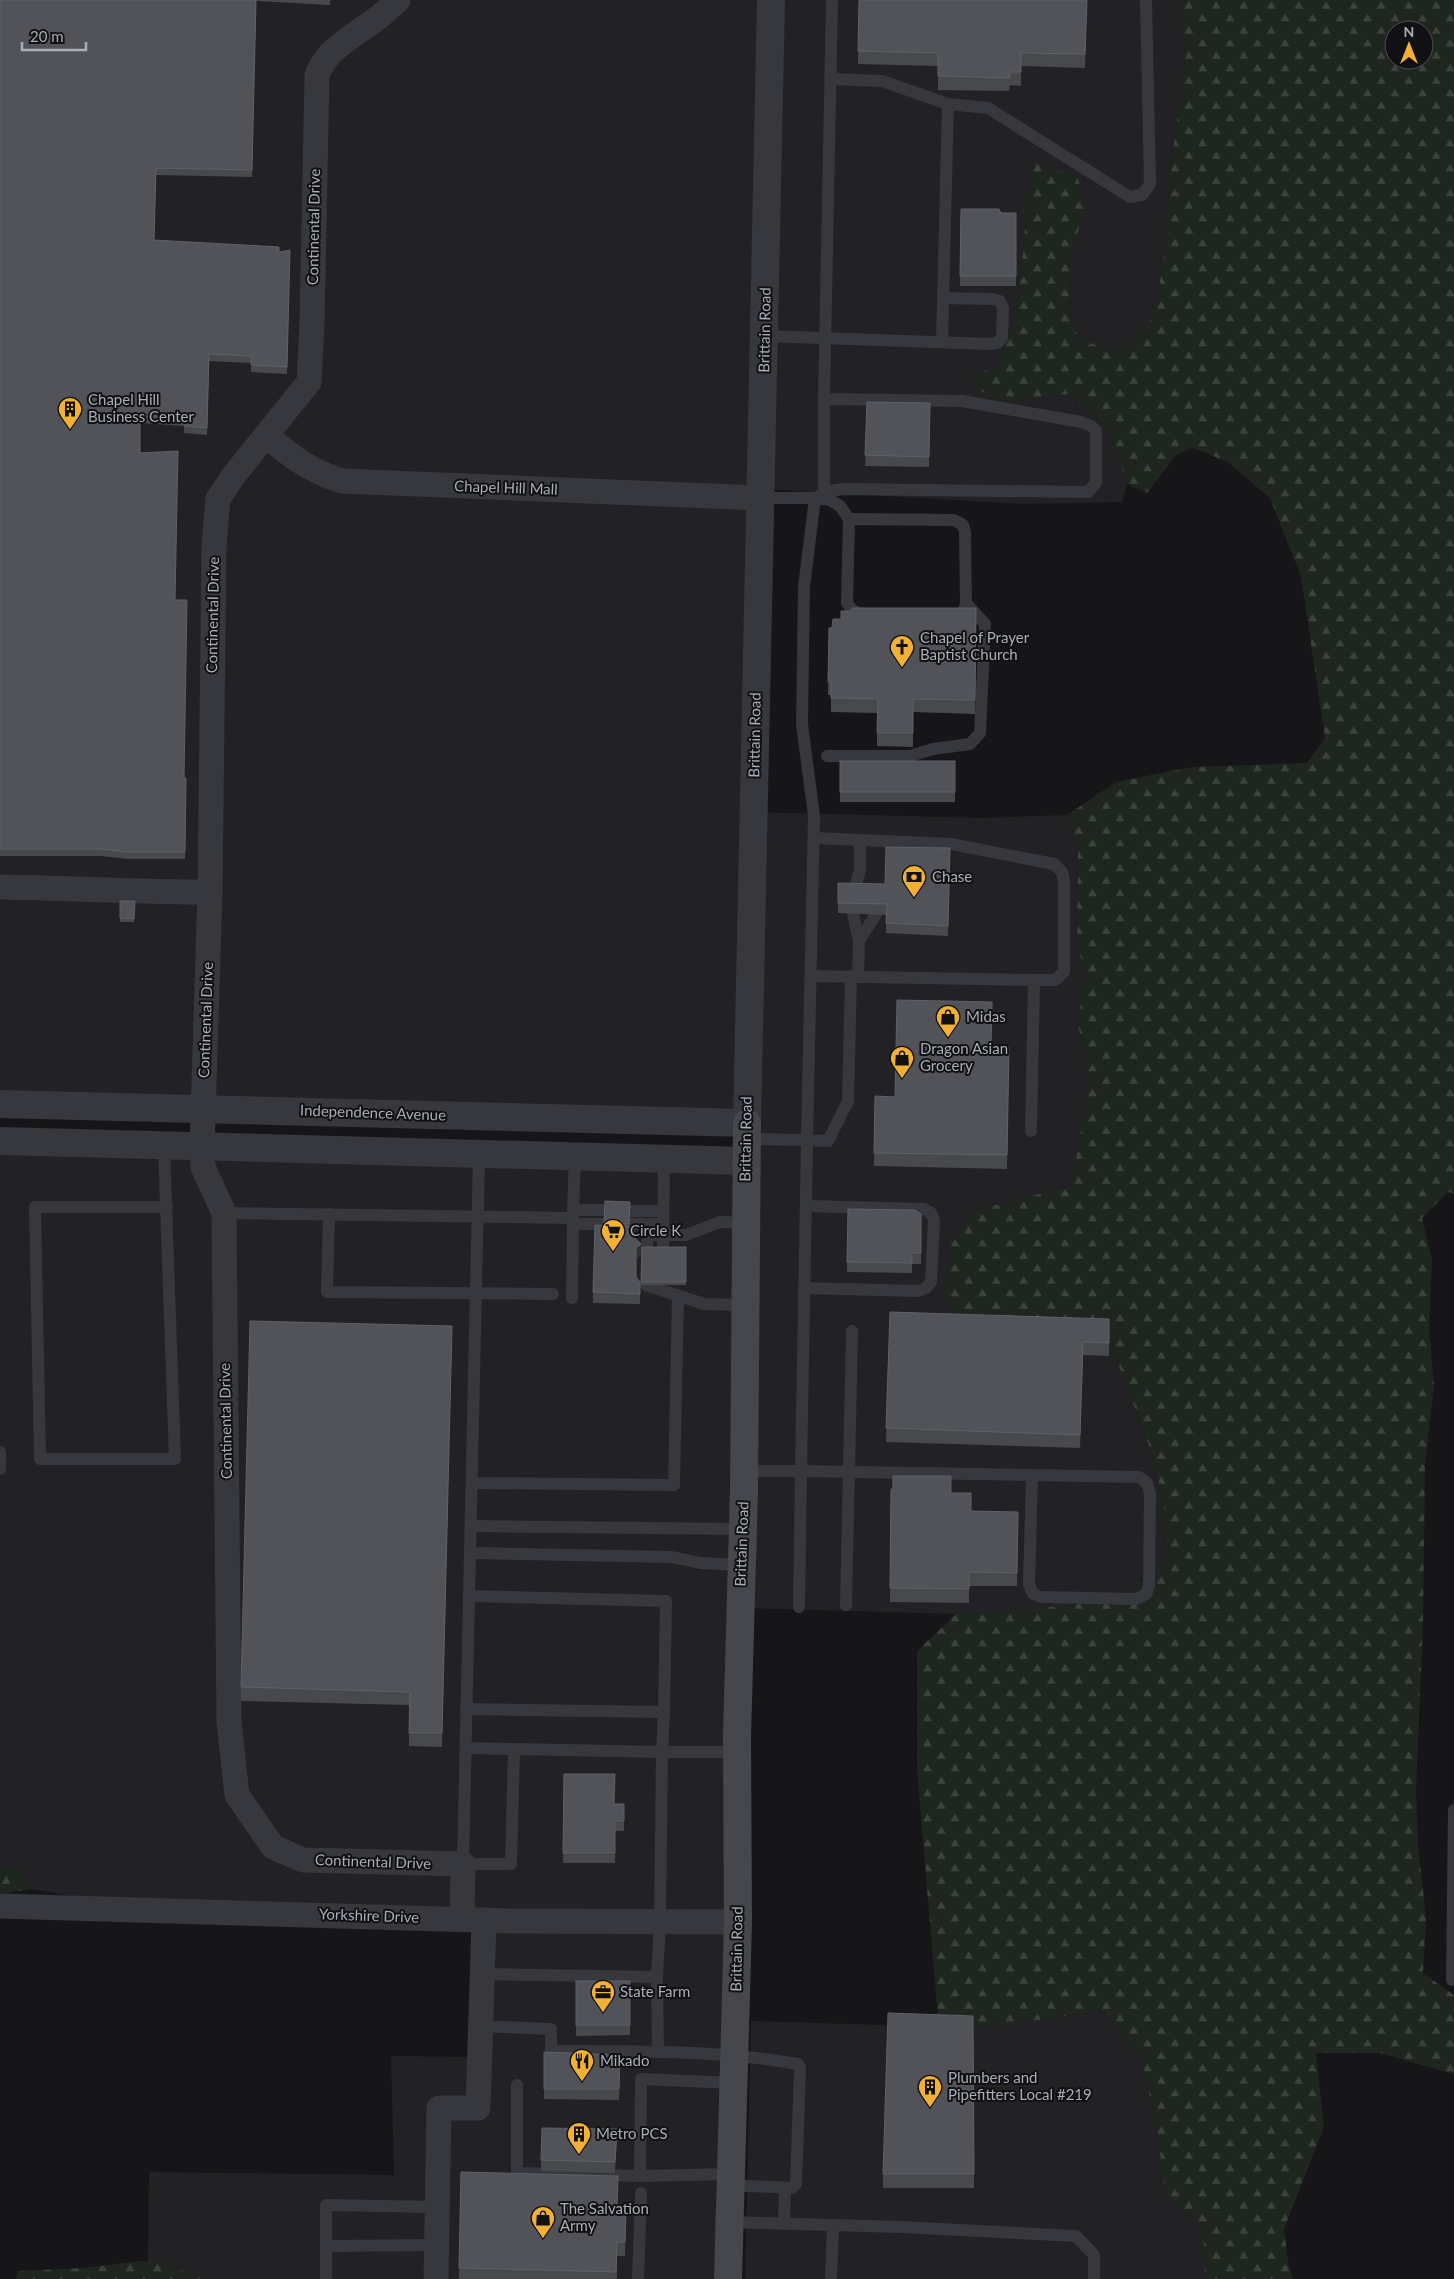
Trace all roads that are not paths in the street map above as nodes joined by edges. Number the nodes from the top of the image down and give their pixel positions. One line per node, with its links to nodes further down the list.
1 (398, 0): 12 (street, Continental Drive)
2 (771, 0): 8 (street, Brittain Road)
3 (832, 0): 5 (lane)
4 (1146, 0): 6 (lane)
5 (831, 79): 6 (lane); 9 (lane)
6 (948, 104): 7 (lane)
7 (943, 298): 10 (lane); 10 (lane)
8 (765, 336): 9 (lane); 14 (street, Brittain Road)
9 (825, 337): 10 (lane); 11 (lane)
10 (942, 342)
11 (824, 399): 13 (lane); 13 (lane)
12 (266, 435): 14 (street, Chapel Hill Mall); 25 (street, Continental Drive)
13 (819, 495): 14 (lane); 15 (lane); 20 (lane)
14 (761, 498): 38 (street, Brittain Road)
15 (849, 519): 16 (lane); 17 (lane)
16 (966, 603): 18 (lane); 19 (lane)
17 (883, 614)
18 (938, 615)
19 (827, 756)
20 (814, 838): 21 (lane); 30 (lane)
21 (860, 840): 22 (lane); 32 (lane)
22 (860, 870): 24 (lane); 26 (lane)
23 (0, 887): 25 (street)
24 (870, 890)
25 (210, 892): 34 (street, Continental Drive)
26 (849, 894)
27 (849, 914): 29 (lane)
28 (872, 914): 29 (lane)
29 (859, 940): 31 (lane)
30 (811, 976): 31 (lane); 36 (lane)
31 (855, 977): 32 (lane); 36 (lane)
32 (1034, 980): 35 (lane)
33 (0, 1104): 34 (street, Independence Avenue)
34 (203, 1109): 38 (street, Independence Avenue); 40 (street, Continental Drive)
35 (1032, 1131)
36 (807, 1140): 38 (lane); 44 (lane)
37 (0, 1141): 39 (street)
38 (746, 1141): 43 (street); 53 (main road, Brittain Road)
39 (164, 1147): 40 (street); 45 (lane)
40 (202, 1148): 41 (street); 47 (street, Continental Drive)
41 (480, 1154): 42 (street); 49 (lane)
42 (575, 1156): 43 (street); 50 (lane)
43 (664, 1158): 52 (lane)
44 (806, 1206): 60 (lane); 60 (lane)
45 (167, 1207): 45 (lane)
46 (605, 1210): 50 (lane)
47 (224, 1213): 48 (lane); 88 (street, Continental Drive)
48 (329, 1214): 49 (lane); 62 (lane)
49 (478, 1216): 50 (lane); 62 (lane)
50 (573, 1217): 54 (lane); 64 (lane)
51 (629, 1217): 52 (lane)
52 (663, 1223): 55 (lane); 56 (lane); 58 (lane)
53 (744, 1223): 55 (lane); 65 (main road, Brittain Road)
54 (605, 1224)
55 (682, 1235): 57 (lane)
56 (646, 1250)
57 (682, 1250)
58 (664, 1251)
59 (646, 1285): 61 (lane)
60 (804, 1288): 70 (lane)
61 (680, 1293): 65 (lane); 73 (lane)
62 (476, 1294): 63 (lane); 73 (lane)
63 (553, 1294)
64 (572, 1298)
65 (744, 1305): 69 (main road, Brittain Road)
66 (852, 1332): 71 (lane)
67 (0, 1452): 68 (lane)
68 (0, 1469)
69 (744, 1471): 70 (lane); 75 (main road, Brittain Road)
70 (801, 1471): 71 (lane); 80 (lane)
71 (848, 1472): 72 (lane); 79 (lane)
72 (1032, 1475): 72 (lane)
73 (472, 1483): 74 (lane)
74 (471, 1526): 75 (lane); 76 (lane)
75 (743, 1529): 77 (main road, Brittain Road)
76 (470, 1553): 77 (lane); 78 (lane)
77 (742, 1565): 86 (main road, Brittain Road)
78 (469, 1596): 81 (lane); 82 (lane)
79 (846, 1605)
80 (799, 1607)
81 (466, 1709): 82 (lane); 83 (lane)
82 (664, 1712): 85 (lane)
83 (466, 1748): 84 (lane); 88 (lane)
84 (514, 1750): 85 (lane); 88 (lane)
85 (662, 1752): 86 (lane); 91 (lane)
86 (737, 1752): 92 (main road, Brittain Road)
87 (1454, 1810): 95 (lane)
88 (463, 1864): 90 (street)
89 (0, 1906): 90 (street, Yorkshire Drive)
90 (473, 1919): 91 (street, Yorkshire Drive); 93 (street)
91 (660, 1922): 92 (street, Yorkshire Drive); 94 (lane)
92 (738, 1922): 98 (main road, Brittain Road)
93 (480, 1974): 94 (lane); 96 (street)
94 (657, 1977): 97 (lane)
95 (1452, 1980)
96 (480, 2026): 97 (lane); 105 (street)
97 (658, 2051): 98 (lane)
98 (733, 2055): 99 (main road, Brittain Road); 103 (lane)
99 (733, 2083): 101 (lane); 102 (main road, Brittain Road)
100 (517, 2084): 101 (lane)
101 (640, 2176): 102 (lane)
102 (731, 2179): 103 (lane); 106 (main road, Brittain Road)
103 (785, 2188): 107 (lane)
104 (641, 2193): 113 (lane)
105 (437, 2206): 109 (street); 110 (lane)
106 (729, 2222): 107 (lane); 114 (main road, Brittain Road)
107 (784, 2224): 108 (lane)
108 (832, 2226): 115 (lane); 116 (lane)
109 (437, 2245): 110 (lane); 112 (street)
110 (326, 2246): 111 (lane)
111 (326, 2279)
112 (436, 2279)
113 (638, 2279)
114 (728, 2279)
115 (831, 2279)
116 (1094, 2279)

